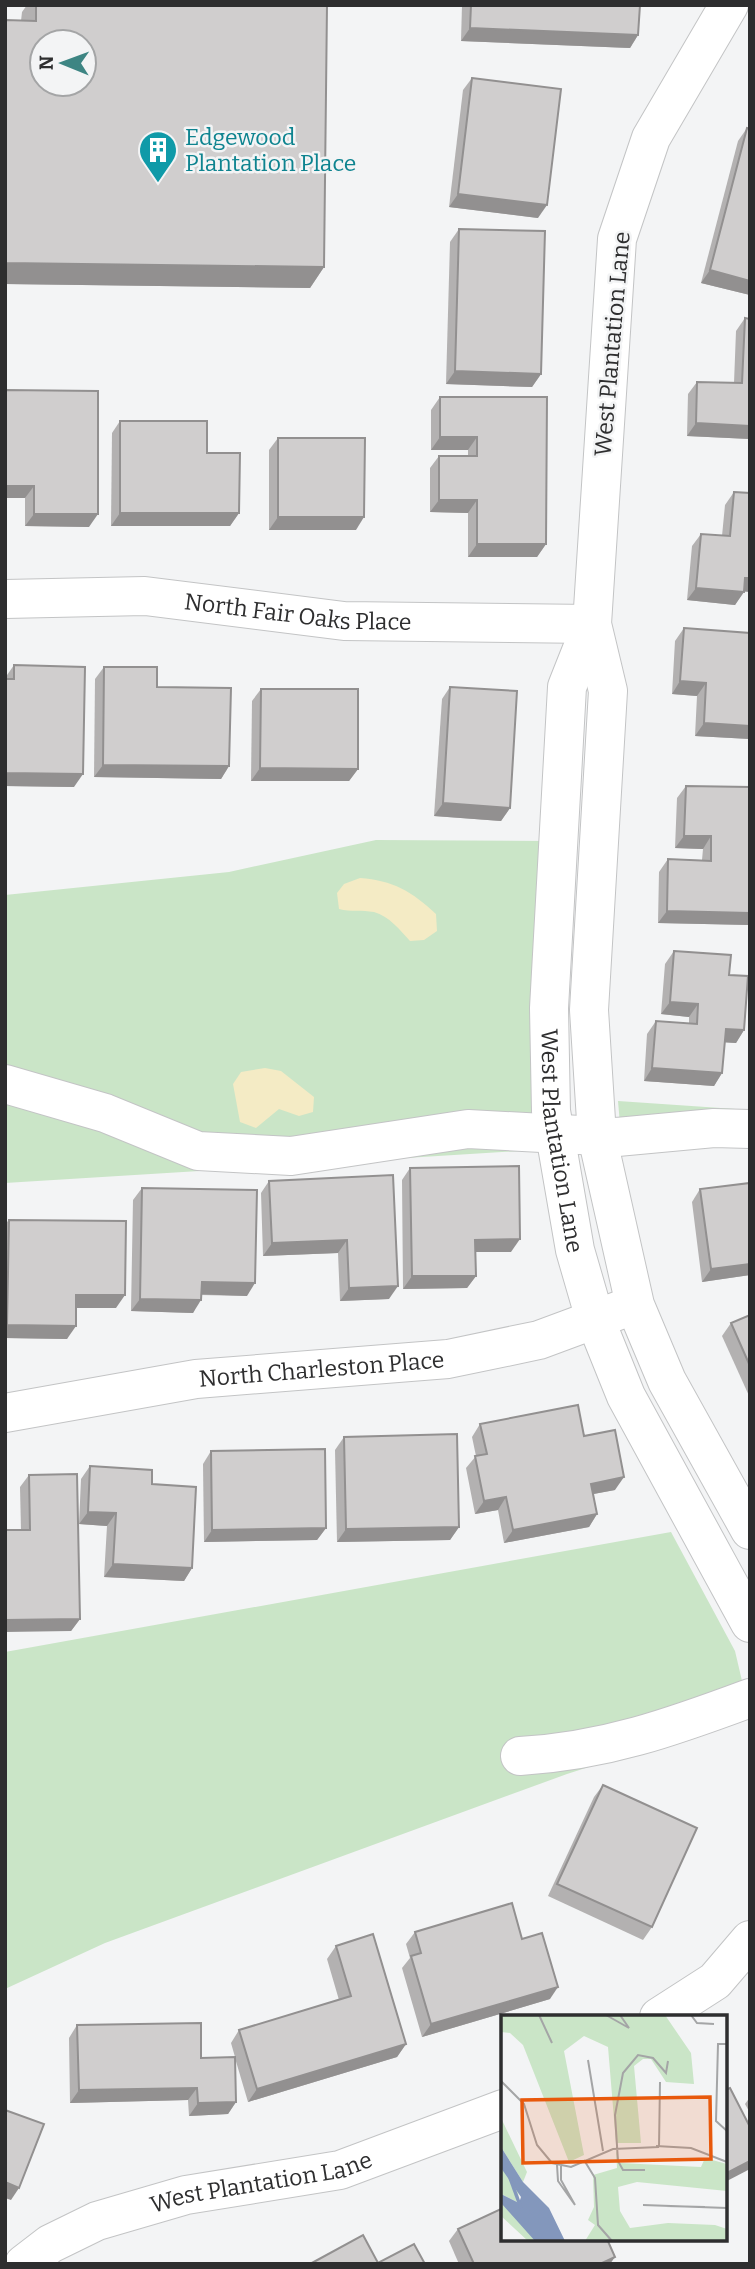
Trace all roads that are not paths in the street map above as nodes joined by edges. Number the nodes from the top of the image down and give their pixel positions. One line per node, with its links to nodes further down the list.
1 (729, 5): 3 (street, West Plantation Lane)
2 (5, 599): 3 (street, North Fair Oaks Place)
3 (592, 624): 6 (street, West Plantation Lane); 7 (street, West Plantation Lane)
4 (5, 1084): 6 (street)
5 (750, 1129): 7 (street)
6 (555, 1134): 7 (street); 9 (street, West Plantation Lane)
7 (597, 1136): 8 (street, West Plantation Lane)
8 (635, 1305): 9 (street, North Charleston Place); 11 (street, West Plantation Lane)
9 (595, 1319): 10 (street, North Charleston Place); 12 (street, West Plantation Lane)
10 (5, 1413)
11 (749, 1526): 12 (street)
12 (712, 1553): 13 (street, West Plantation Lane)
13 (750, 1623)
14 (750, 1698): 15 (street)
15 (520, 1756)
16 (750, 1940): 17 (street)
17 (662, 2015)
18 (501, 2110): 19 (street, West Plantation Lane)
19 (24, 2264)

